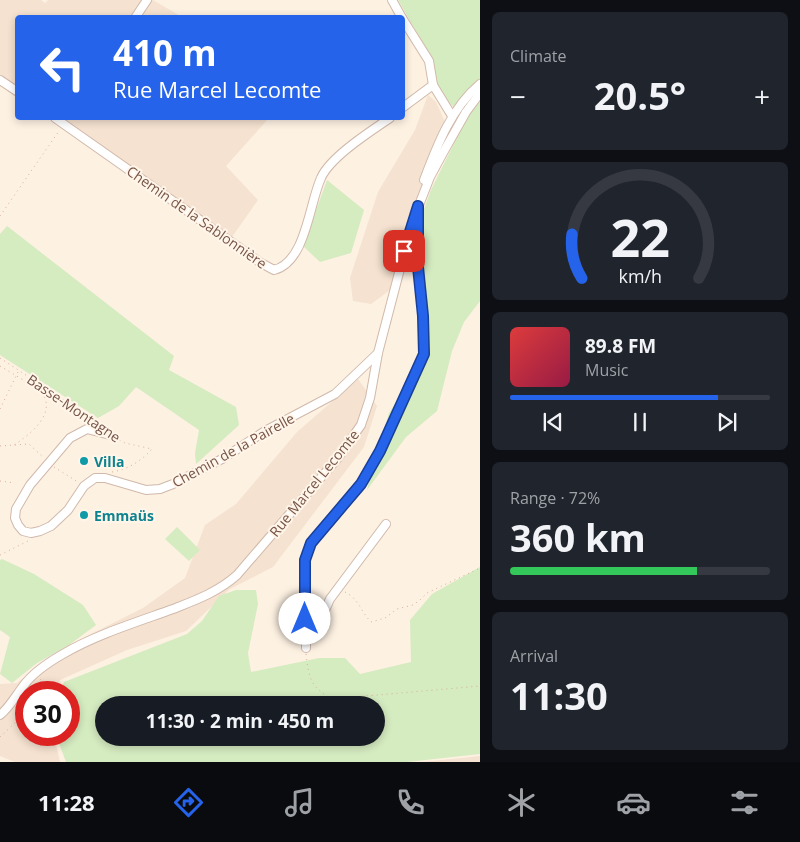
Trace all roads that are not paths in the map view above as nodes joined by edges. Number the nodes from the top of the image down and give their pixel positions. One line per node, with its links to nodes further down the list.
1 (147, 0): 3 (street)
2 (392, 0): 4 (street)
3 (137, 15)
4 (400, 15)
5 (405, 23): 8 (street)
6 (0, 80): 9 (street)
7 (480, 84): 12 (street)
8 (433, 85): 11 (street); 12 (street)
9 (15, 90)
10 (480, 93): 15 (street, Rue Marcel Lecomte)
11 (405, 106)
12 (452, 116): 15 (street)
13 (60, 120): 14 (street, Chemin de la Sablonnière)
14 (387, 120)
15 (418, 206): 16 (street, Rue Marcel Lecomte); 19 (street)
16 (378, 353): 17 (street, Chemin de la Pairelle); 21 (street, Rue Marcel Lecomte)
17 (110, 435)
18 (386, 524): 19 (street)
19 (305, 619): 20 (street)
20 (306, 648)
21 (0, 715)

